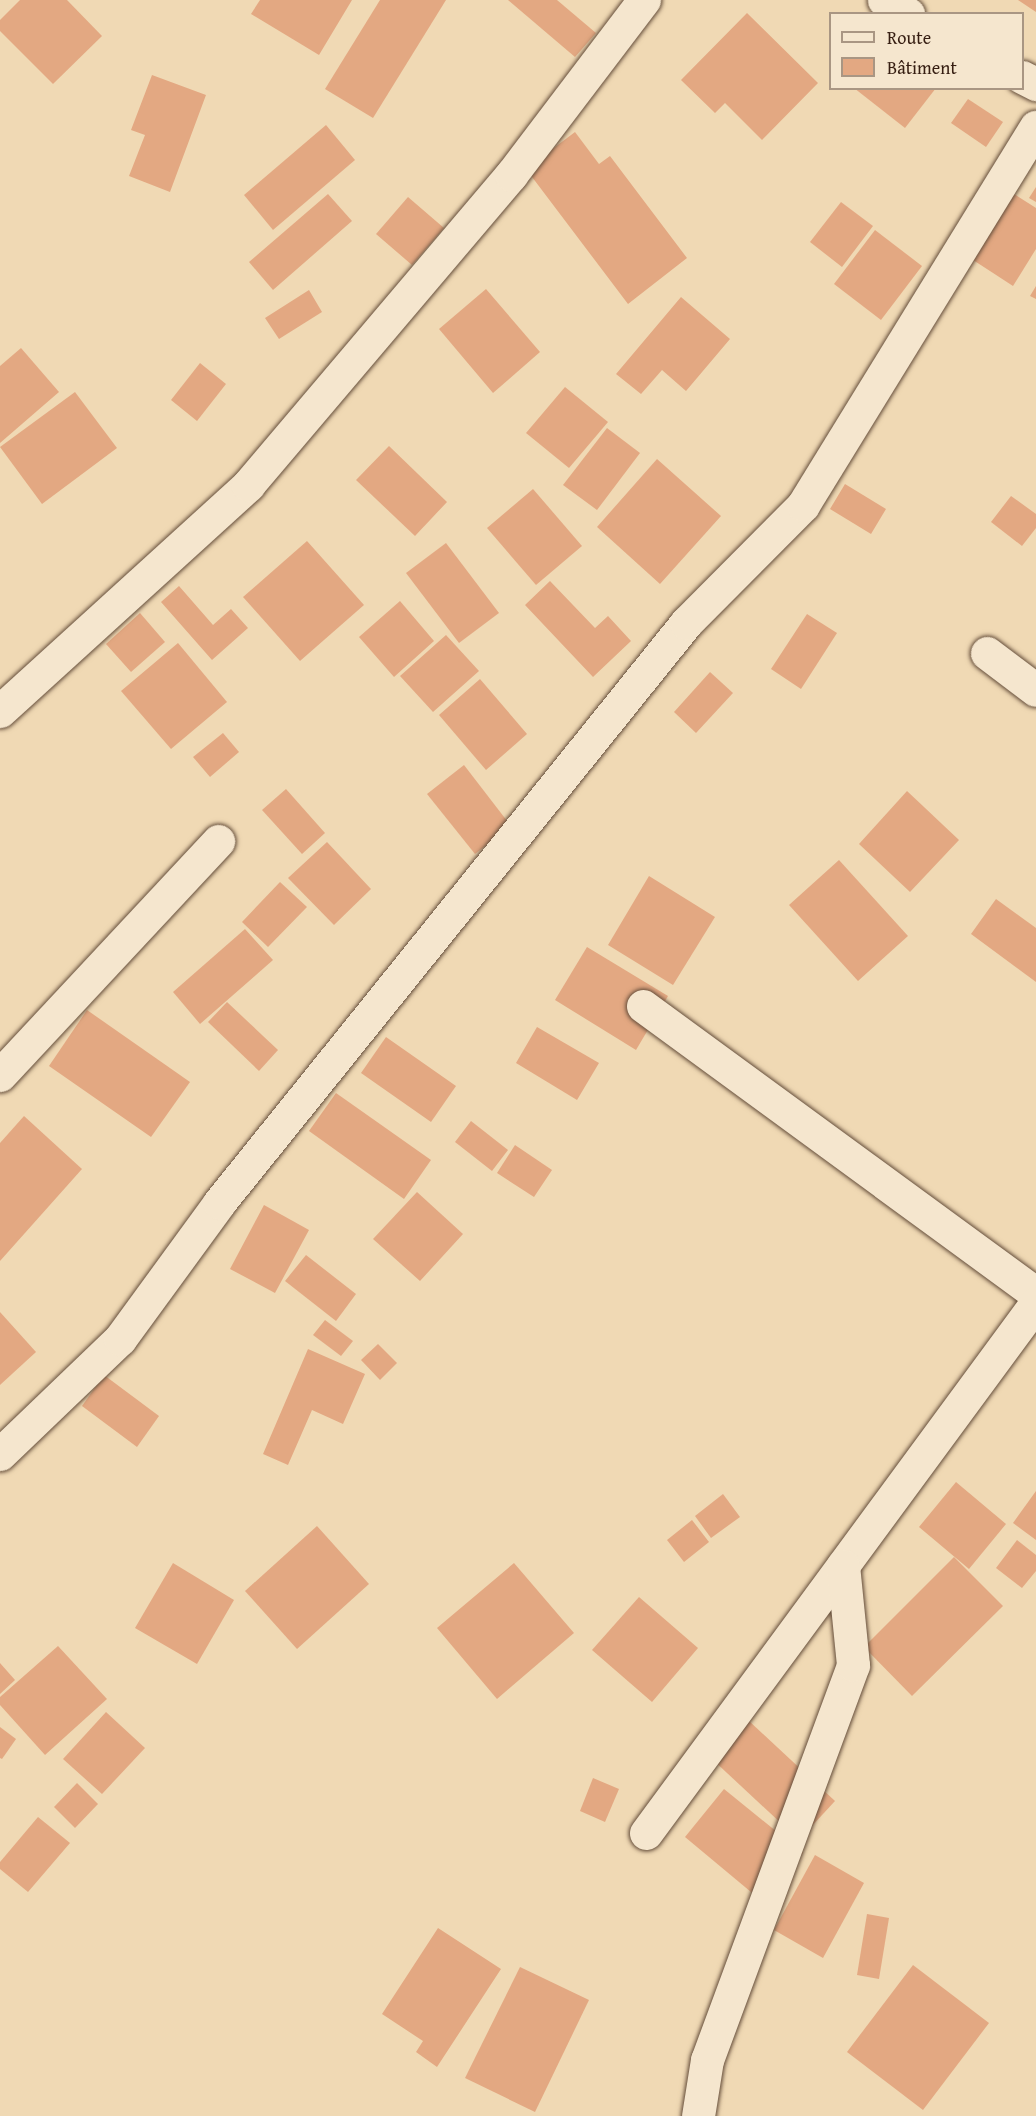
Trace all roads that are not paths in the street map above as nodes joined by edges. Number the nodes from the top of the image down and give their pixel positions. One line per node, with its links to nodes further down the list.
1 (645, 0): 7 (street)
2 (884, 0): 3 (street)
3 (905, 12)
4 (1036, 127): 13 (street)
5 (987, 653): 6 (street)
6 (1036, 690)
7 (0, 711)
8 (218, 841): 10 (street)
9 (644, 1006): 11 (street)
10 (0, 1075)
11 (1036, 1294)
12 (1036, 1303): 14 (street)
13 (0, 1454)
14 (843, 1565): 15 (street); 16 (street)
15 (646, 1833)
16 (698, 2116)

